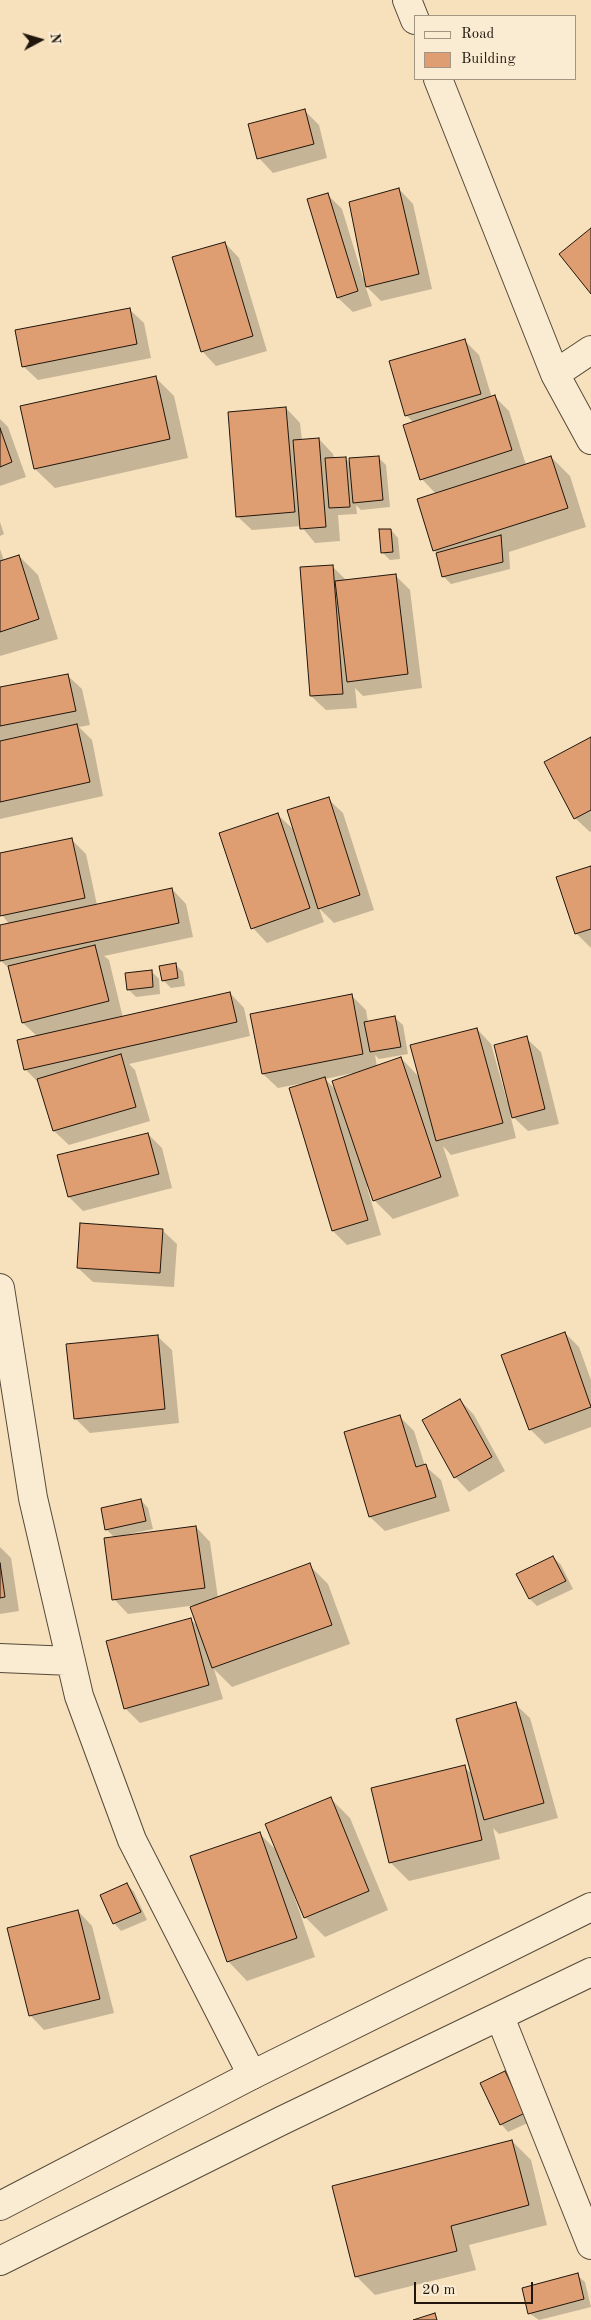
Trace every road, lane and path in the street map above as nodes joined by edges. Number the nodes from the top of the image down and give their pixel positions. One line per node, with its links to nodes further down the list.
1 (407, 0): 2 (street)
2 (414, 18)
3 (438, 80): 5 (street)
4 (591, 350): 5 (street)
5 (555, 374): 6 (street)
6 (591, 440)
7 (0, 1288): 9 (street)
8 (0, 1658): 9 (street)
9 (70, 1661): 13 (street)
10 (591, 1907): 13 (street)
11 (591, 1972): 12 (street)
12 (500, 2017): 15 (street); 16 (street)
13 (252, 2075): 14 (street)
14 (0, 2206)
15 (591, 2245)
16 (0, 2261)

